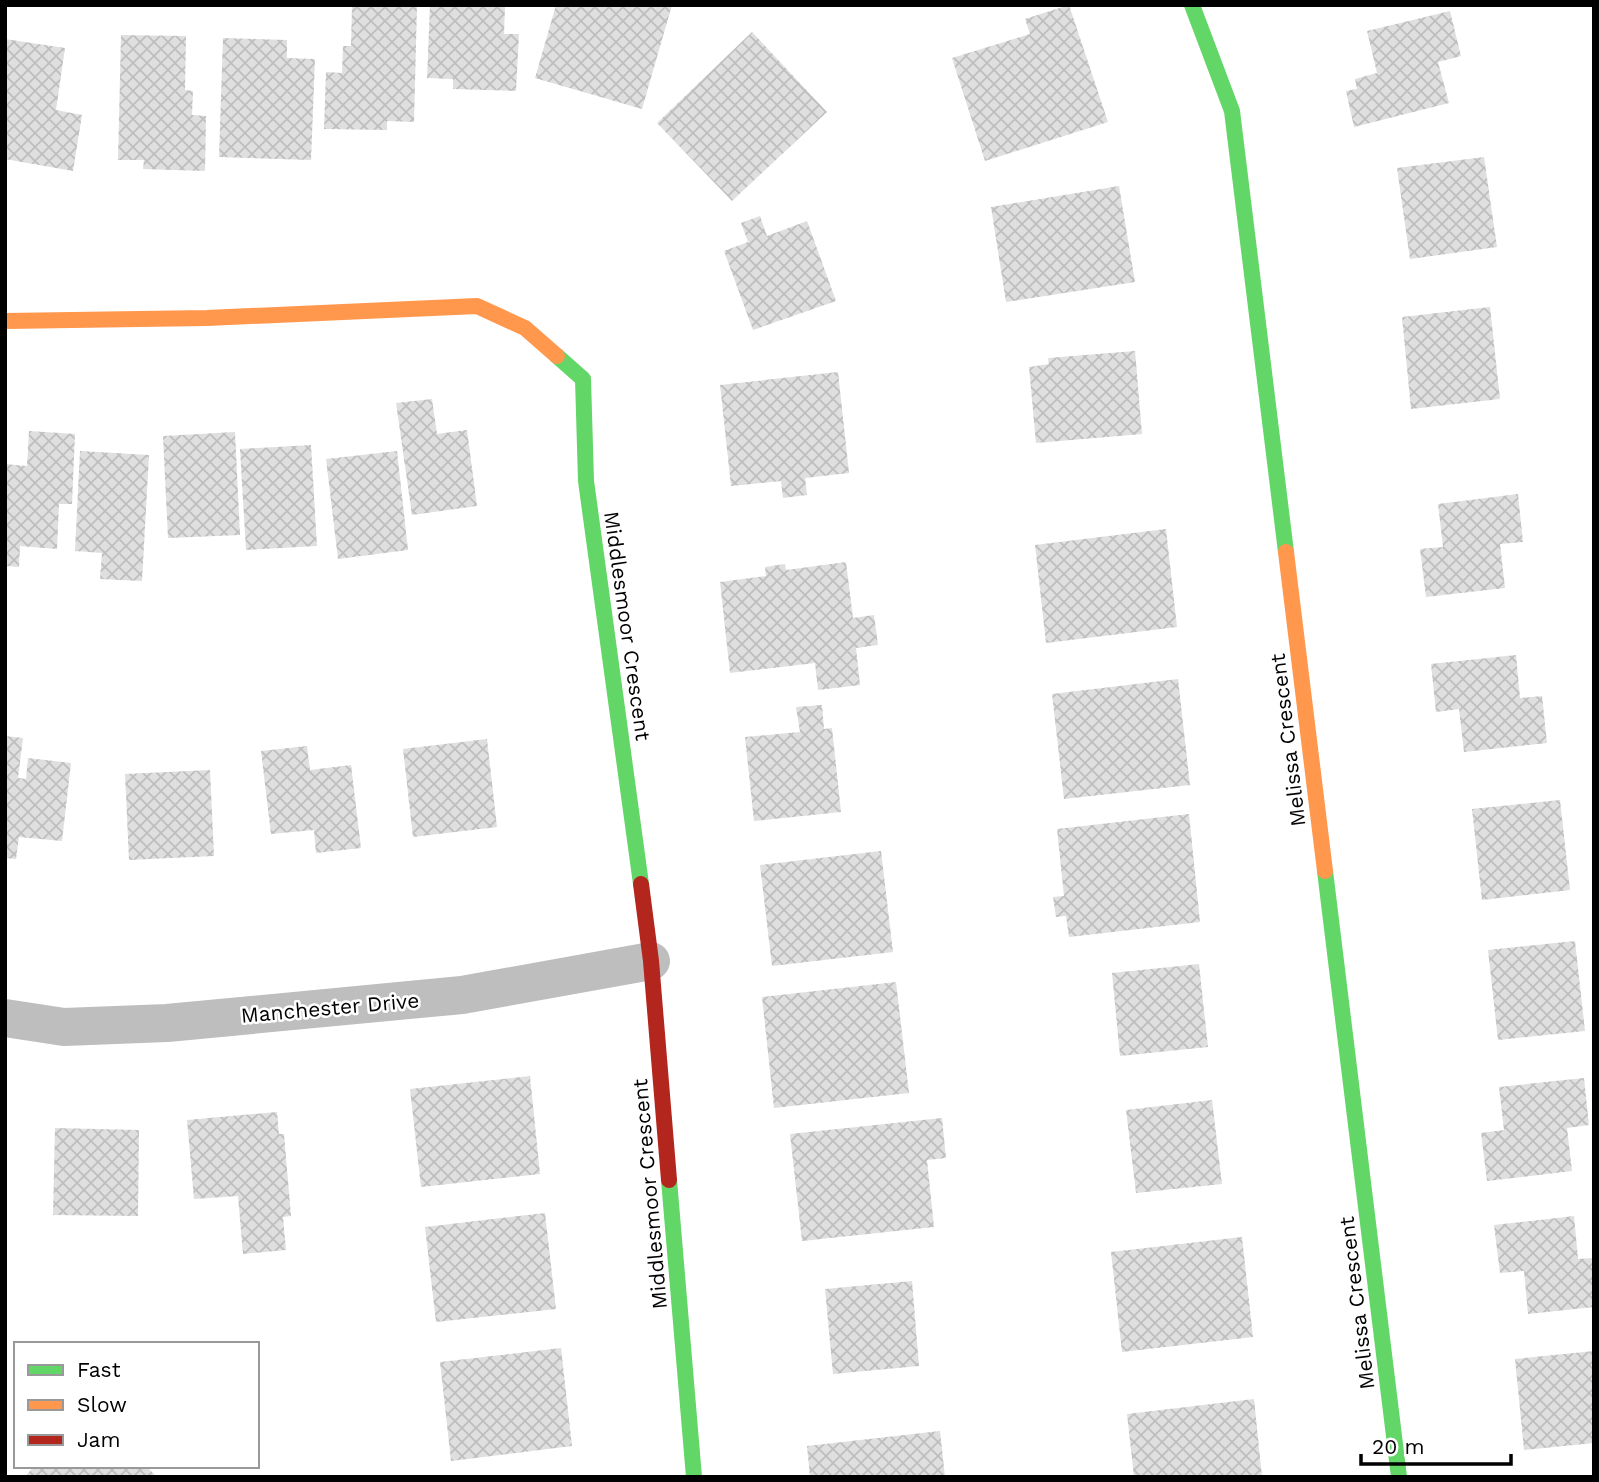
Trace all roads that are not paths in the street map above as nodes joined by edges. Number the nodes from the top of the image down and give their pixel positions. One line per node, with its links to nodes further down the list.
1 (1192, 5): 6 (street, Melissa Crescent)
2 (5, 321): 3 (street, Middlesmoor Crescent)
3 (651, 961): 4 (street, Manchester Drive); 5 (street, Middlesmoor Crescent)
4 (5, 1018)
5 (694, 1477)
6 (1399, 1477)

